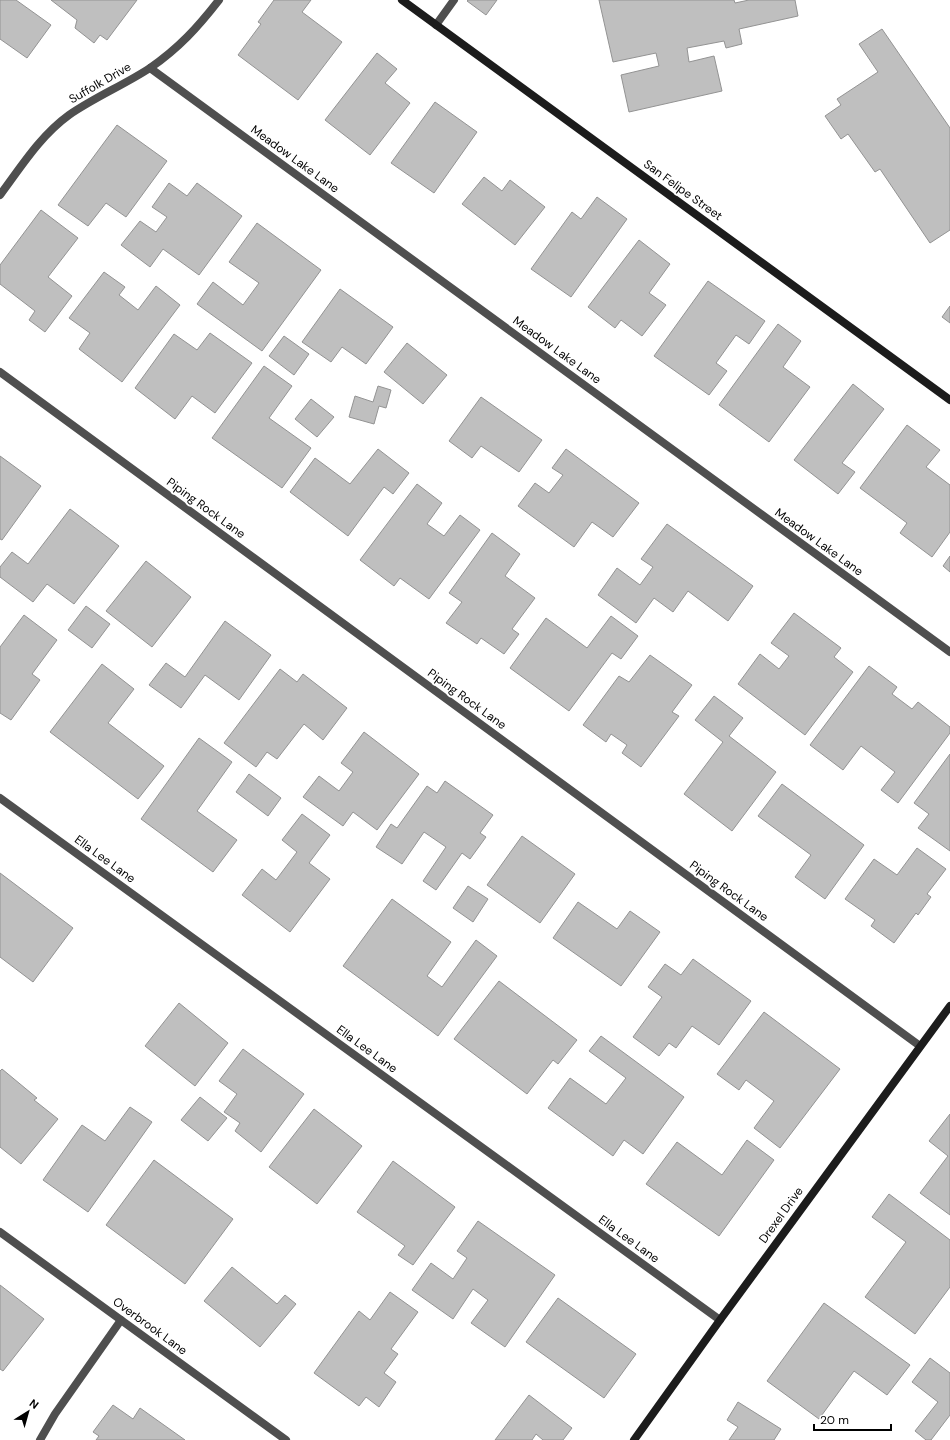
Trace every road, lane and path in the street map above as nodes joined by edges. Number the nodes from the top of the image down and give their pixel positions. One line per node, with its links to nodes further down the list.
1 (219, 0): 5 (street, Suffolk Drive)
2 (402, 0): 4 (main road, San Felipe Street)
3 (454, 0): 4 (street)
4 (436, 25): 8 (main road, San Felipe Street)
5 (150, 68): 6 (street, Suffolk Drive); 9 (street, Meadow Lake Lane)
6 (0, 195)
7 (0, 372): 12 (street, Piping Rock Lane)
8 (950, 400)
9 (950, 652)
10 (0, 798): 15 (street, Ella Lee Lane)
11 (950, 1006): 12 (main road, Drexel Drive)
12 (920, 1046): 15 (main road, Drexel Drive)
13 (0, 1232): 14 (street, Overbrook Lane)
14 (121, 1320): 16 (street); 17 (street, Overbrook Lane)
15 (720, 1320): 18 (main road, Drexel Drive)
16 (40, 1440)
17 (286, 1440)
18 (634, 1440)

